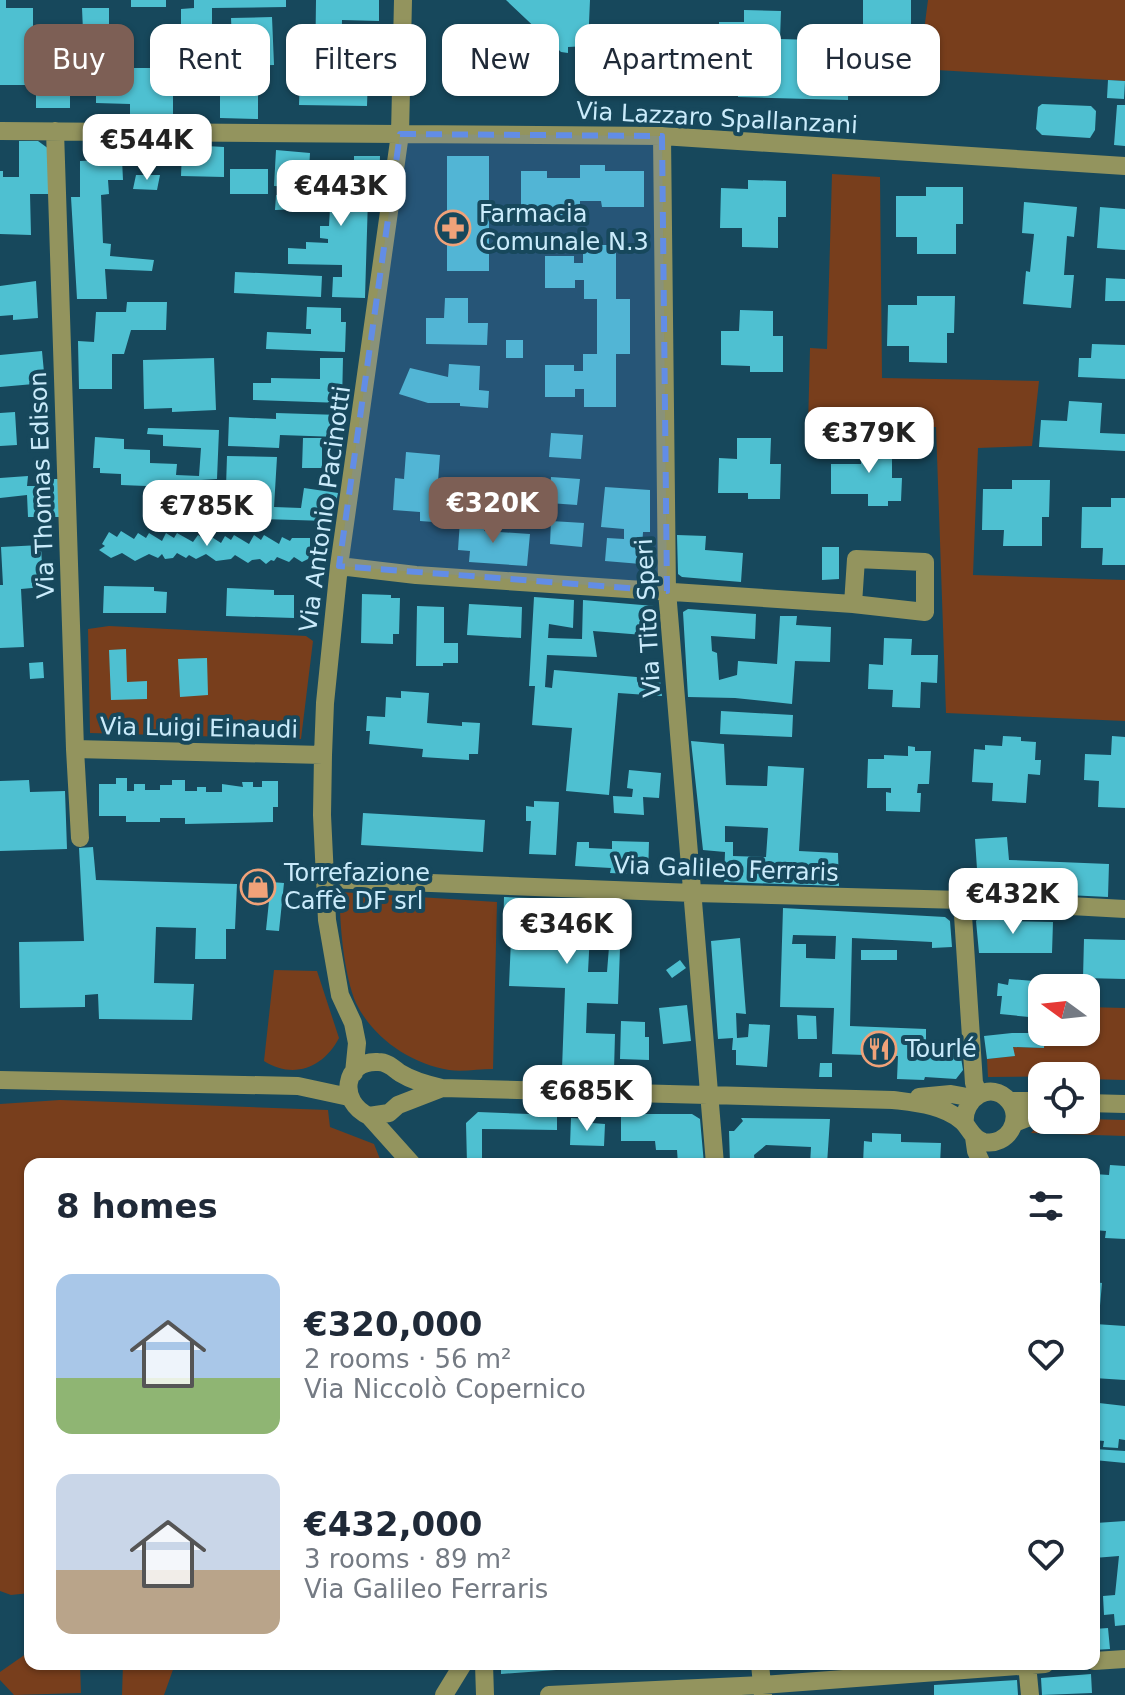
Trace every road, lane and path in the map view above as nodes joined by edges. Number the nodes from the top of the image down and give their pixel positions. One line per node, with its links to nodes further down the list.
1 (403, 0): 4 (street, Via Antonio Pacinotti)
2 (0, 131): 3 (street, Via Lazzaro Spallanzani)
3 (55, 131): 4 (street, Via Lazzaro Spallanzani); 10 (street, Via Thomas Edison)
4 (400, 134): 5 (street, Via Lazzaro Spallanzani); 7 (street, Via Antonio Pacinotti)
5 (662, 136): 6 (street, Via Lazzaro Spallanzani); 8 (street, Via Tito Speri)
6 (1125, 166)
7 (339, 566): 8 (street); 11 (street, Via Antonio Pacinotti)
8 (667, 591): 9 (street); 14 (street, Via Tito Speri)
9 (853, 604): 9 (street)
10 (75, 749): 11 (street, Via Luigi Einaudi); 12 (street, Via Thomas Edison)
11 (323, 755): 13 (street, Via Antonio Pacinotti)
12 (80, 838)
13 (325, 879): 14 (street, Via Galileo Ferraris); 17 (street, Via Antonio Pacinotti)
14 (694, 893): 15 (street, Via Galileo Ferraris); 23 (street, Via Tito Speri)
15 (962, 900): 16 (street, Via Galileo Ferraris); 24 (street)
16 (1125, 909)
17 (353, 1023): 18 (street, Via Antonio Pacinotti); 19 (street, Via Antonio Pacinotti)
18 (393, 1068): 19 (street); 22 (street); 31 (street)
19 (354, 1073): 21 (street); 25 (street)
20 (0, 1080): 21 (street)
21 (298, 1086): 25 (street)
22 (442, 1088): 23 (street); 31 (street)
23 (708, 1095): 26 (street); 39 (street, Via Tito Speri)
24 (976, 1096): 26 (street); 27 (street); 35 (street)
25 (349, 1097): 32 (street)
26 (893, 1100): 35 (street)
27 (1009, 1101): 28 (street); 34 (street)
28 (1028, 1101)
29 (1100, 1103): 30 (street)
30 (1125, 1104)
31 (397, 1106): 32 (street); 37 (street)
32 (369, 1116): 37 (street)
33 (1028, 1118): 34 (street)
34 (1014, 1123): 36 (street)
35 (970, 1130): 36 (street); 40 (street)
36 (995, 1142): 41 (street)
37 (396, 1143): 38 (street)
38 (407, 1158)
39 (714, 1158)
40 (980, 1158)
41 (987, 1158)
42 (1125, 1659): 43 (street)
43 (1100, 1661)
44 (459, 1670): 50 (street)
45 (484, 1670): 51 (street)
46 (761, 1670): 49 (street)
47 (967, 1670): 49 (street)
48 (1028, 1670): 53 (street)
49 (763, 1690): 52 (street)
50 (444, 1695)
51 (485, 1695)
52 (549, 1695)
53 (1030, 1695)

